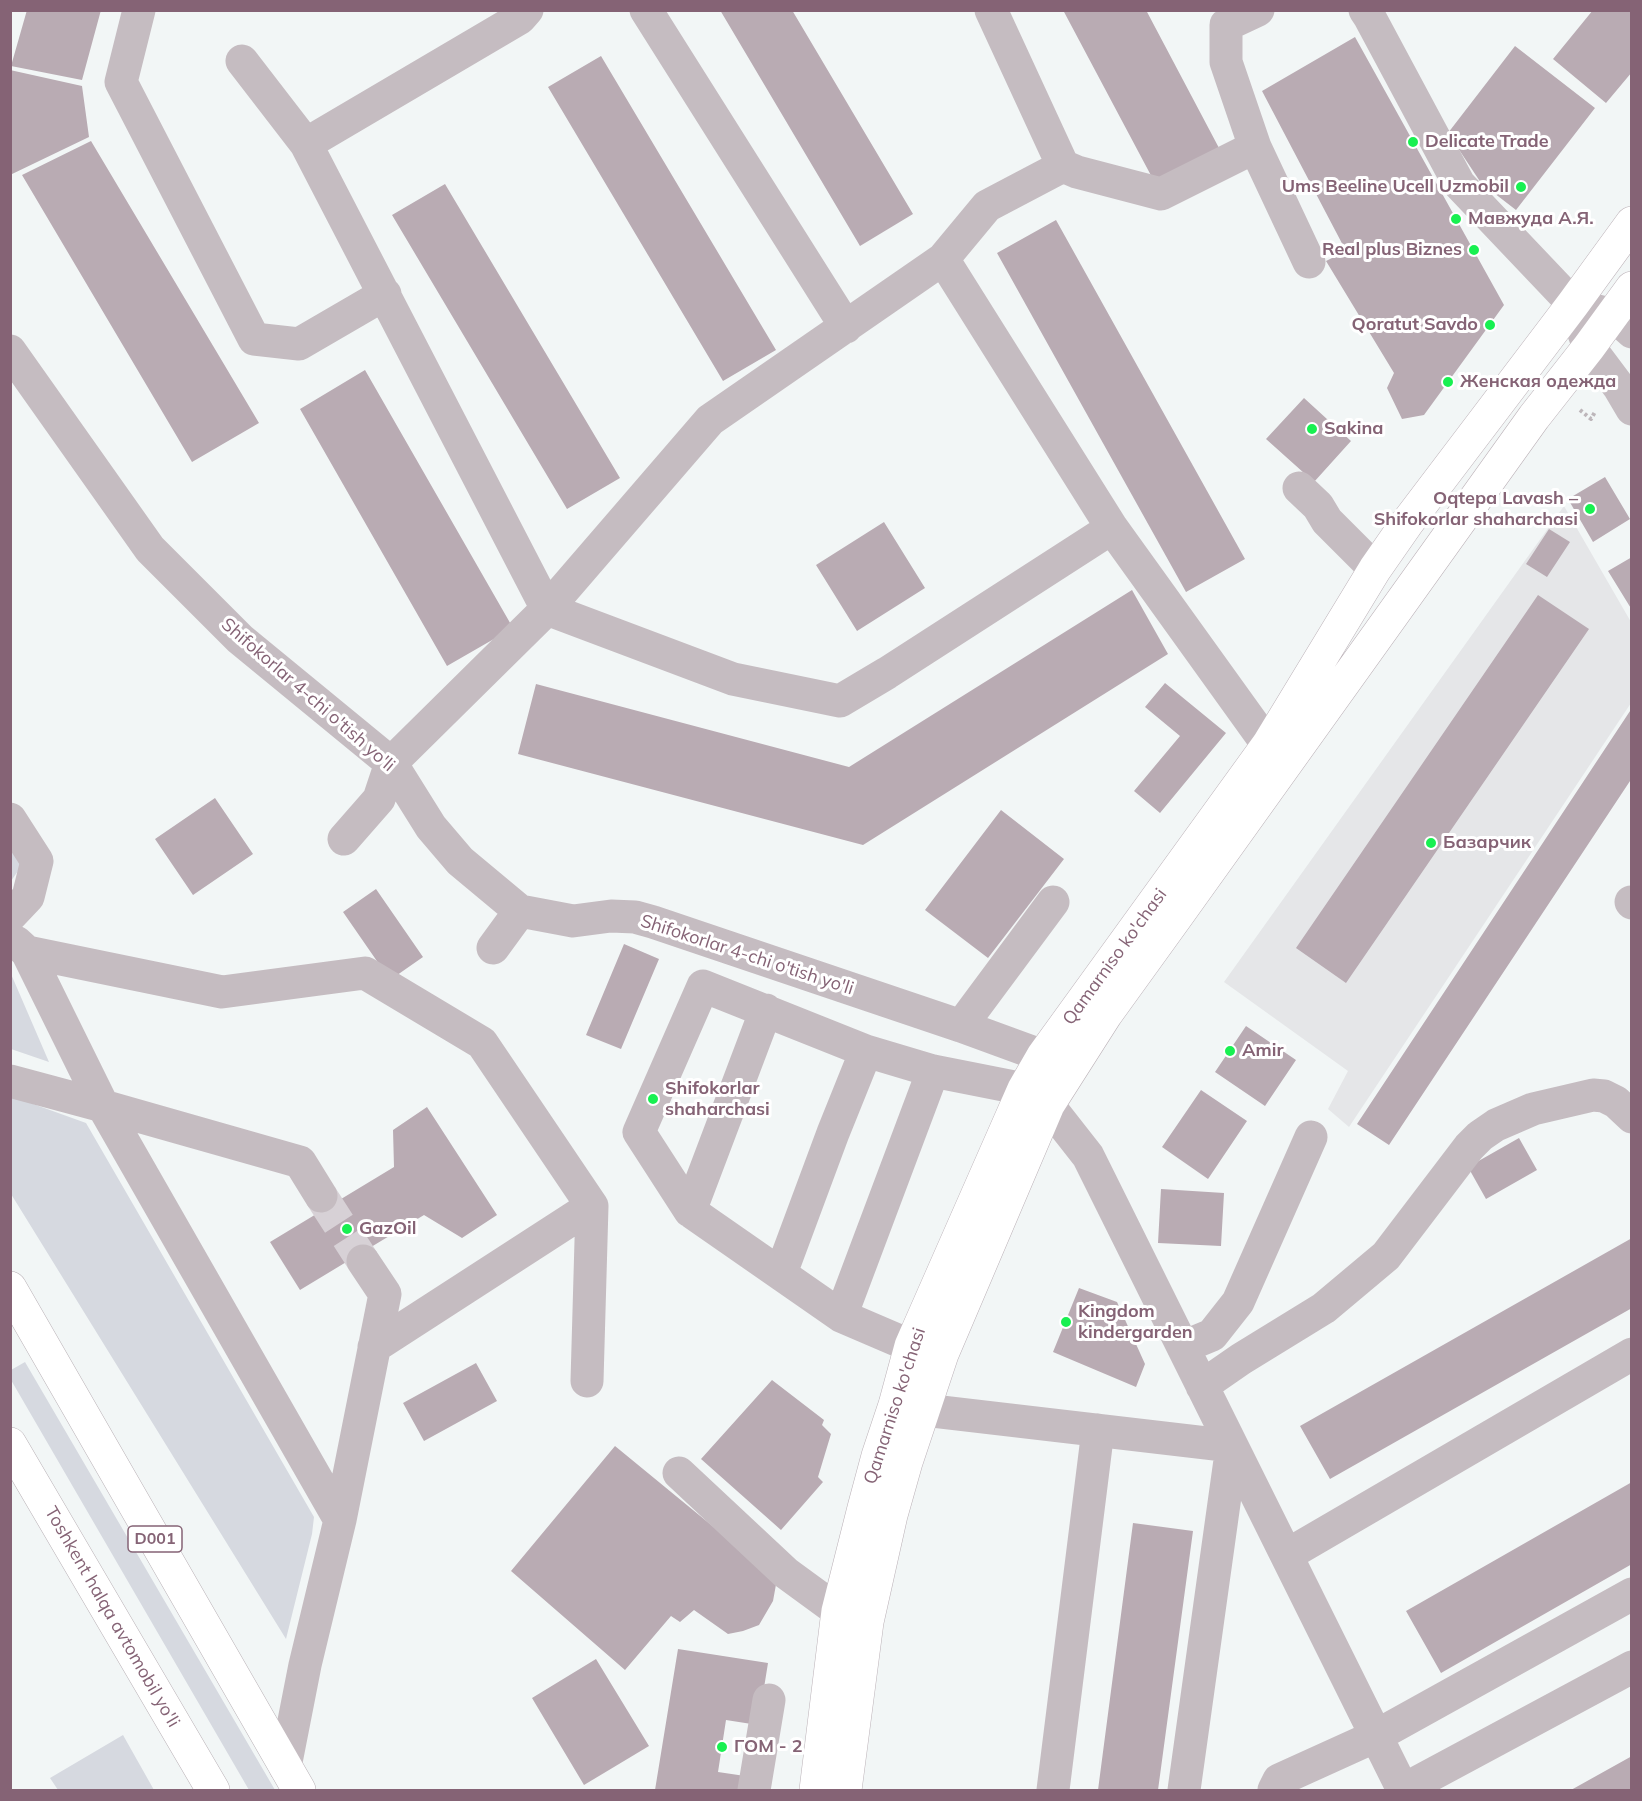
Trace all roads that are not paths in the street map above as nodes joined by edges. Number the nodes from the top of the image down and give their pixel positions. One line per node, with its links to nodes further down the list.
1 (139, 10): 16 (street)
2 (527, 10): 9 (street)
3 (646, 10): 19 (street)
4 (991, 10): 11 (street)
5 (1258, 10): 7 (street)
6 (1371, 12): 17 (street)
7 (1222, 18): 10 (street)
8 (242, 61): 9 (street)
9 (306, 144): 16 (street)
10 (1255, 147): 11 (street); 14 (street)
11 (1063, 166): 13 (street)
12 (1632, 224): 17 (main road, Qamarniso ko'chasi)
13 (943, 259): 19 (street); 24 (street)
14 (1310, 262)
15 (1632, 288): 18 (main road, Qamarniso ko'chasi)
16 (385, 294): 26 (street)
17 (1573, 304): 18 (street); 20 (street); 25 (main road, Qamarniso ko'chasi)
18 (1622, 323): 20 (main road, Qamarniso ko'chasi)
19 (846, 327): 26 (street)
20 (1589, 347): 22 (street); 39 (main road, Qamarniso ko'chasi)
21 (10, 351): 28 (street, Shifokorlar 4-chi o'tish yo'li)
22 (1632, 409)
23 (1299, 488): 25 (street)
24 (1112, 528): 26 (street); 27 (street)
25 (1375, 569): 27 (main road, Qamarniso ko'chasi)
26 (547, 609): 28 (street)
27 (1268, 745): 39 (main road, Qamarniso ko'chasi)
28 (391, 763): 30 (street); 32 (street, Shifokorlar 4-chi o'tish yo'li)
29 (10, 819): 33 (street)
30 (344, 839)
31 (1053, 902): 37 (street)
32 (520, 911): 35 (street); 37 (street, Shifokorlar 4-chi o'tish yo'li)
33 (10, 916)
34 (19, 945): 43 (street); 47 (street)
35 (493, 948)
36 (766, 1010): 38 (street); 48 (street); 48 (street)
37 (960, 1026): 39 (street, Shifokorlar 4-chi o'tish yo'li)
38 (866, 1051): 40 (street); 50 (street)
39 (1057, 1063): 42 (main road, Qamarniso ko'chasi)
40 (933, 1071): 42 (street); 52 (street)
41 (10, 1081): 43 (street)
42 (1036, 1097): 55 (street); 56 (main road, Qamarniso ko'chasi)
43 (103, 1106): 46 (street); 65 (street)
44 (1632, 1117): 59 (street)
45 (1311, 1137): 55 (street)
46 (321, 1196)
47 (592, 1206): 54 (street); 58 (street)
48 (690, 1211): 50 (street)
49 (363, 1261): 54 (street)
50 (781, 1273): 52 (street)
51 (10, 1288): 53 (main road, D001)
52 (841, 1316): 56 (street)
53 (19, 1321): 72 (main road, D001)
54 (374, 1347): 65 (street)
55 (1183, 1347): 59 (street)
56 (926, 1350): 60 (main road, Qamarniso ko'chasi); 68 (main road, Qamarniso ko'chasi)
57 (1631, 1355): 66 (street)
58 (587, 1381)
59 (1202, 1386): 63 (street)
60 (924, 1410): 61 (street); 77 (main road, Qamarniso ko'chasi)
61 (1098, 1430): 63 (street); 78 (street)
62 (10, 1443): 74 (main road, Toshkent halqa avtomobil yo'li)
63 (1232, 1446): 66 (street); 79 (street)
64 (680, 1473): 68 (street)
65 (340, 1520): 72 (street)
66 (1287, 1555): 71 (street)
67 (1632, 1594): 71 (street)
68 (838, 1611): 76 (main road, Qamarniso ko'chasi)
69 (1632, 1667): 73 (street)
70 (769, 1700): 75 (street)
71 (1376, 1736): 73 (street); 80 (street)
72 (292, 1779)
73 (1403, 1790)
74 (213, 1791)
75 (754, 1791)
76 (816, 1791)
77 (845, 1791)
78 (1053, 1791)
79 (1184, 1791)
80 (1274, 1791)

